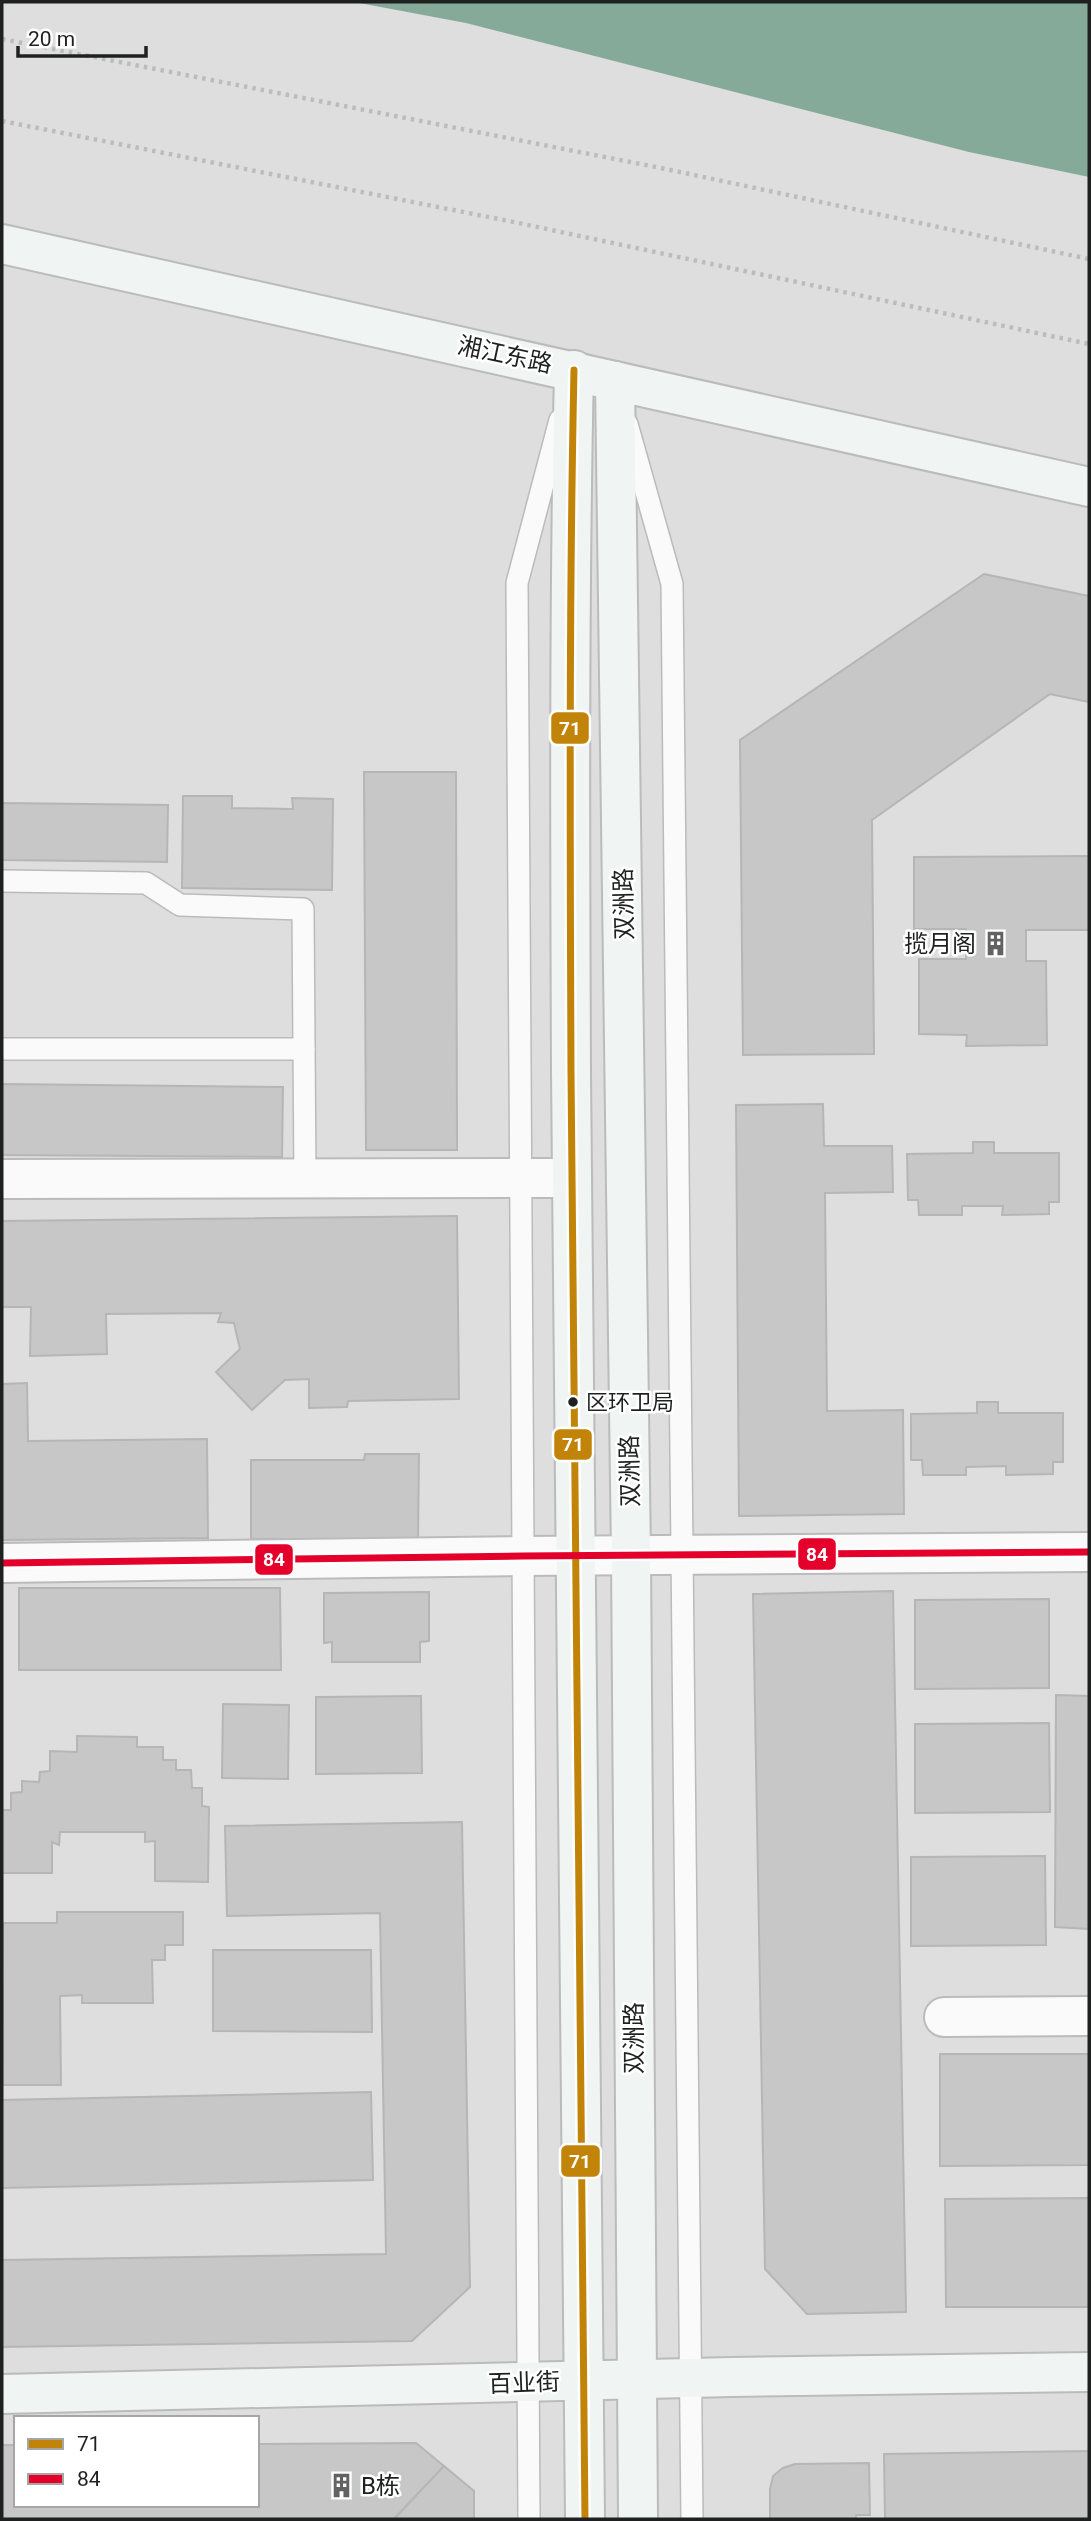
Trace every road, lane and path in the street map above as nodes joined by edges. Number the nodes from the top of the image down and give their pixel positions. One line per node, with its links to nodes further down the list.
1 (2, 39): 4 (path)
2 (2, 121): 5 (path)
3 (2, 244): 6 (main road, 湘江东路)
4 (1089, 259)
5 (1089, 344)
6 (574, 370): 7 (main road, 湘江东路); 12 (lane); 13 (main road)
7 (615, 381): 8 (main road, 湘江东路); 19 (main road, 双洲路); 20 (lane)
8 (1089, 487)
9 (2, 881): 11 (lane)
10 (2, 1049): 11 (lane)
11 (304, 1049): 15 (lane)
12 (520, 1178): 13 (street); 15 (street); 17 (lane)
13 (571, 1178): 18 (main road)
14 (2, 1179): 15 (street)
15 (305, 1179)
16 (1089, 1552): 20 (street)
17 (522, 1556): 18 (street); 21 (street); 28 (lane)
18 (573, 1556): 19 (street); 27 (main road)
19 (631, 1556): 20 (street); 26 (main road, 双洲路)
20 (681, 1556): 25 (lane)
21 (2, 1563)
22 (1089, 2016): 23 (street)
23 (944, 2017)
24 (1089, 2372): 25 (main road, 百业街)
25 (691, 2379): 26 (main road, 百业街); 33 (lane)
26 (636, 2380): 27 (main road, 百业街); 32 (main road, 双洲路)
27 (584, 2381): 28 (main road, 百业街); 31 (main road)
28 (527, 2382): 29 (main road, 百业街); 30 (lane)
29 (2, 2394)
30 (529, 2519)
31 (585, 2519)
32 (638, 2519)
33 (692, 2519)

